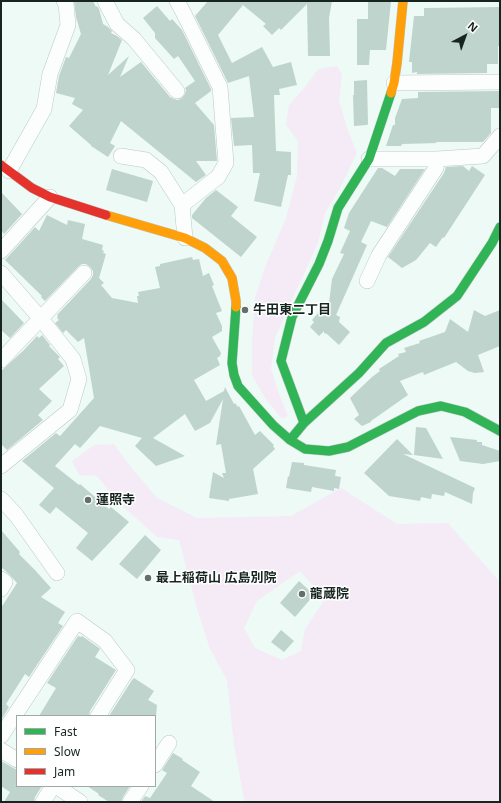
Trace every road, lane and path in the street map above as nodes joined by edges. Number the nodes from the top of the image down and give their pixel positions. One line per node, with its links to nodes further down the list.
1 (64, 1): 12 (street)
2 (105, 1): 7 (street)
3 (404, 1): 6 (street)
4 (184, 5): 14 (street)
5 (500, 82): 6 (street)
6 (394, 83): 10 (street)
7 (177, 91)
8 (500, 136): 11 (street)
9 (121, 156): 14 (street)
10 (369, 159): 11 (street); 23 (street)
11 (437, 159): 20 (street)
12 (5, 168): 13 (street)
13 (50, 197): 16 (street); 17 (street)
14 (182, 205): 16 (street)
15 (500, 227): 23 (street)
16 (185, 238): 25 (street)
17 (1, 251)
18 (1, 273): 21 (street)
19 (84, 273): 21 (street)
20 (367, 281)
21 (41, 319): 22 (street); 26 (street)
22 (1, 360)
23 (304, 423): 25 (street)
24 (500, 431): 25 (street)
25 (290, 440)
26 (1, 466)
27 (1, 499): 28 (street)
28 (57, 574)
29 (1, 579): 30 (street)
30 (1, 589)
31 (99, 715): 32 (street)
32 (1, 736)
33 (169, 743): 36 (street)
34 (1, 750): 35 (street)
35 (16, 759)
36 (156, 763)
37 (53, 787): 40 (street)
38 (56, 787): 41 (street)
39 (140, 787): 42 (street)
40 (43, 802)
41 (80, 802)
42 (130, 802)

